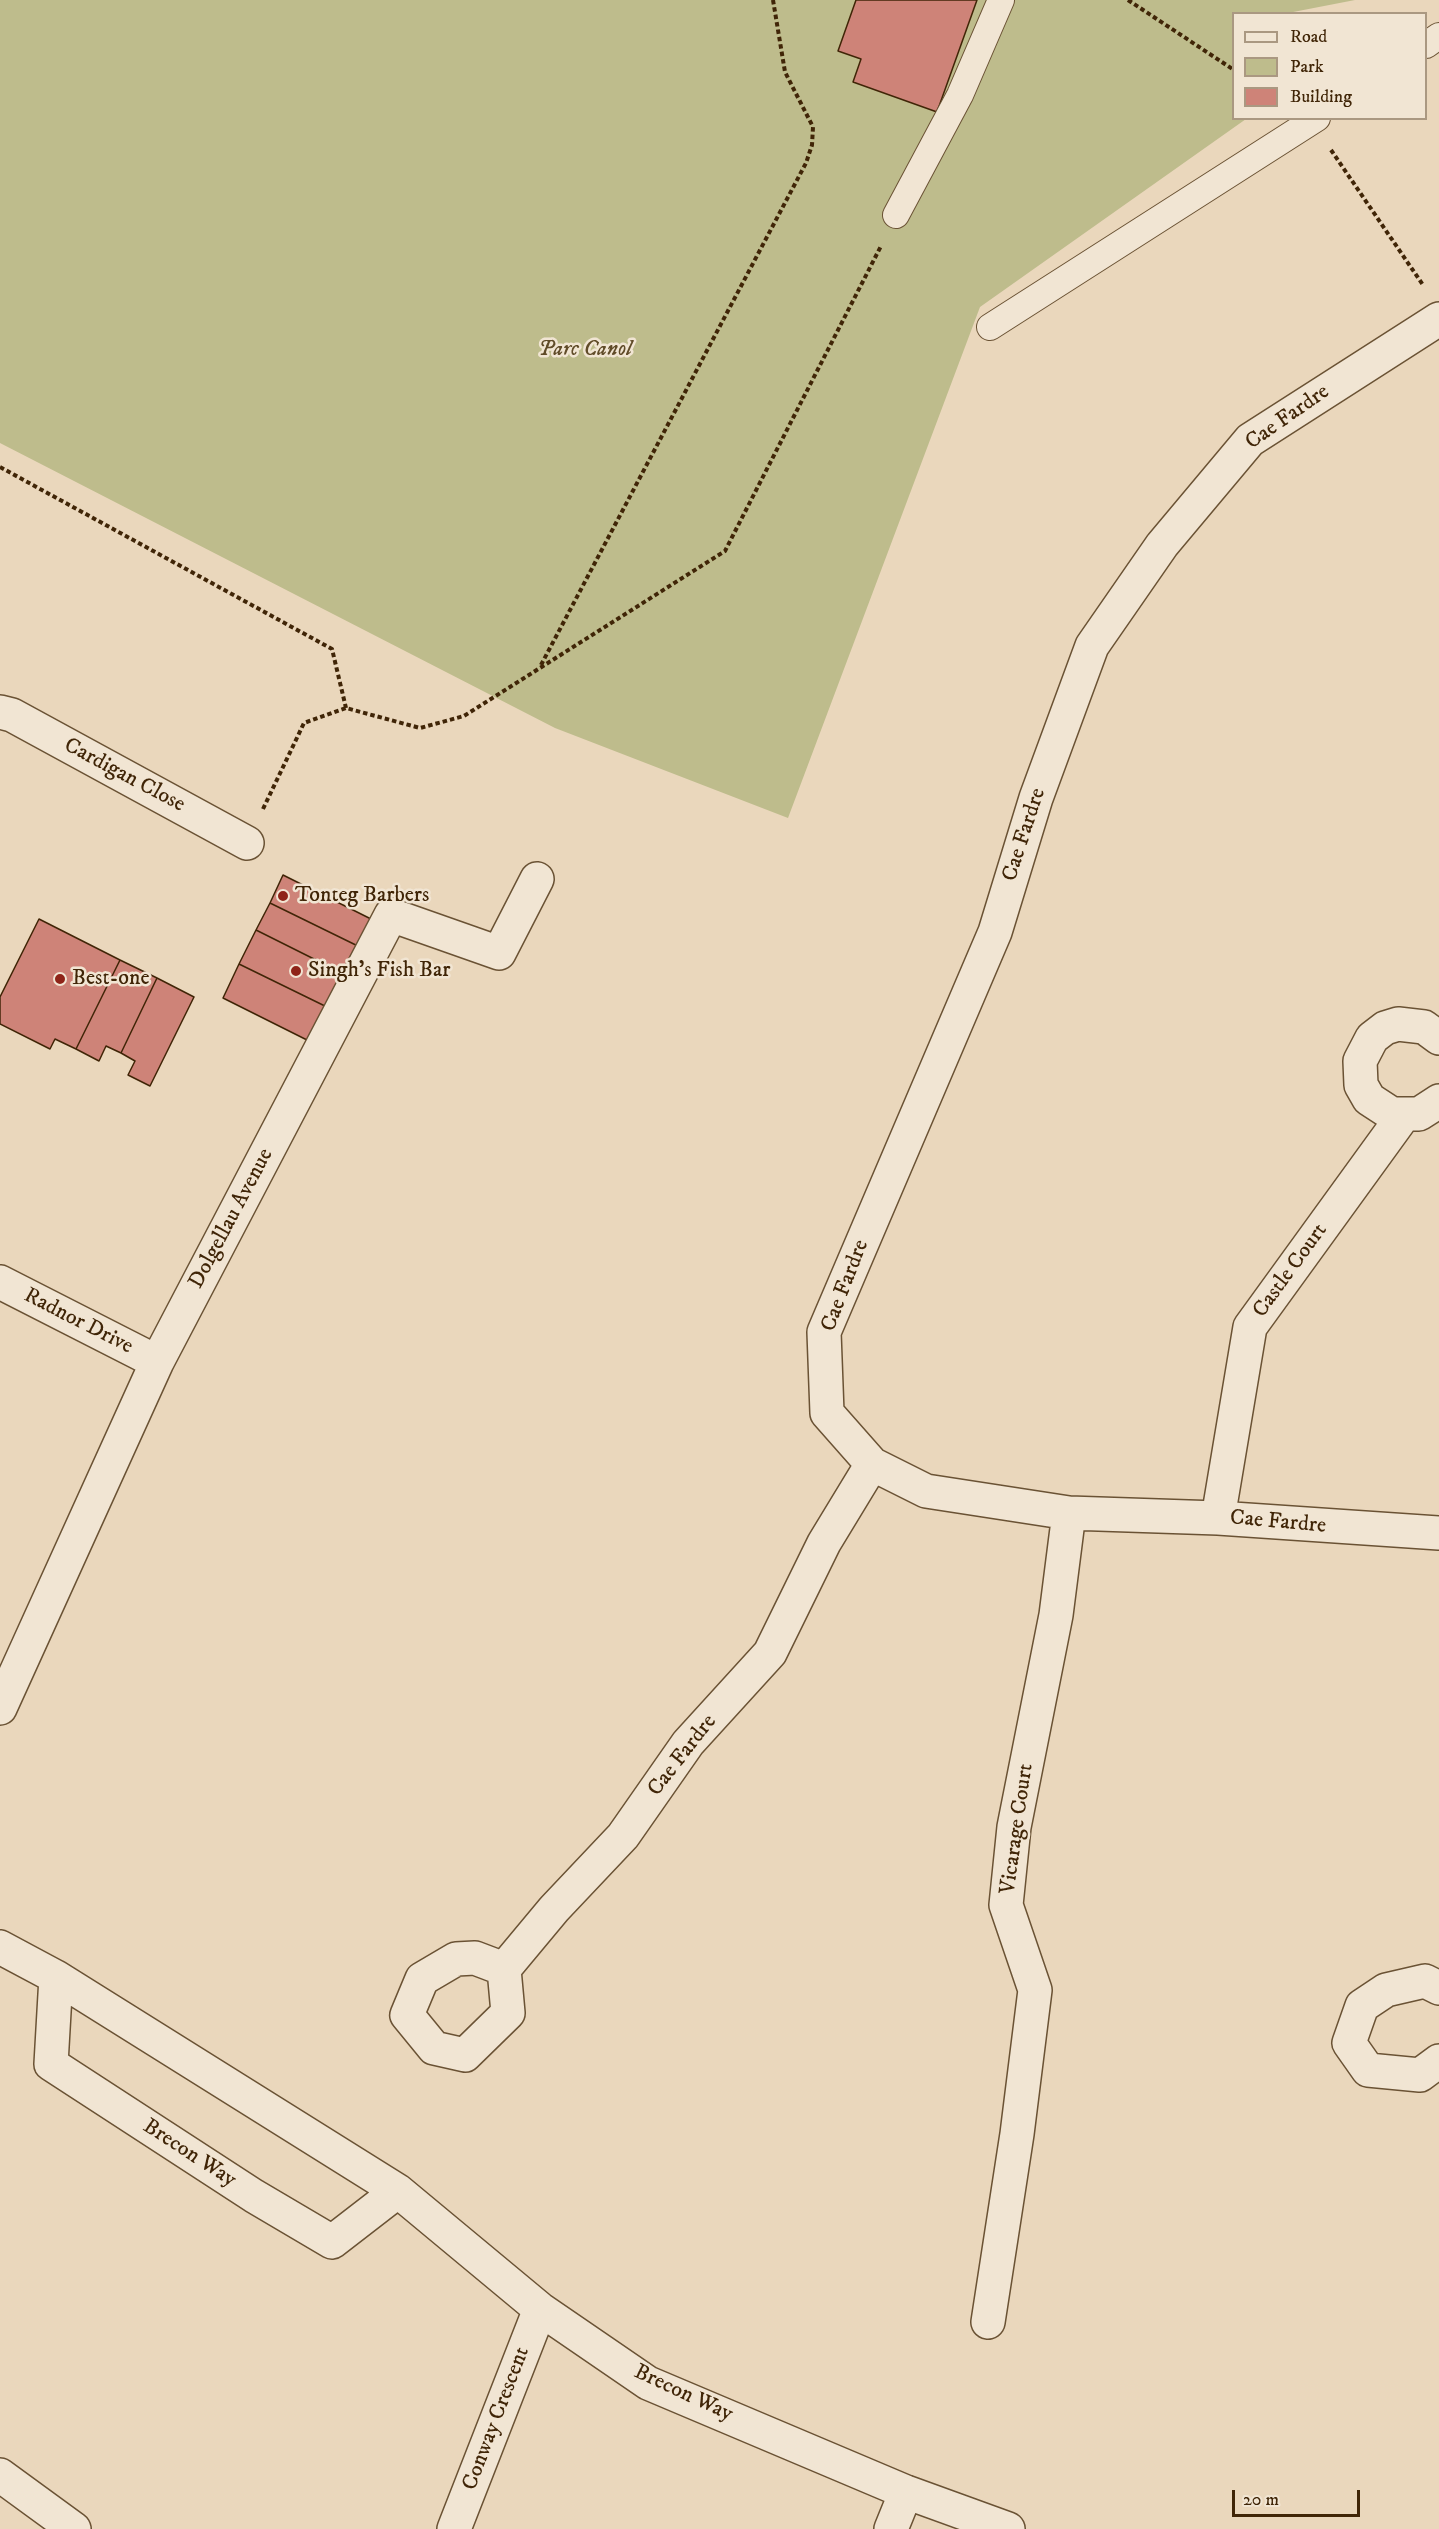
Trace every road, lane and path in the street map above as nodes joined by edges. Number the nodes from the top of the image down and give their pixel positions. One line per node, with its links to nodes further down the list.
1 (773, 0): 11 (path)
2 (1001, 0): 6 (lane)
3 (1128, 0): 4 (path)
4 (1232, 69)
5 (1315, 120): 7 (path); 9 (lane)
6 (896, 215): 11 (path)
7 (1426, 288)
8 (1439, 319): 21 (street, Cae Fardre)
9 (990, 327)
10 (0, 468): 12 (path)
11 (541, 666): 12 (path)
12 (346, 708): 14 (path)
13 (0, 712): 14 (street, Cardigan Close)
14 (247, 843)
15 (537, 879): 20 (street, Dolgellau Avenue)
16 (1439, 1038): 18 (street)
17 (1439, 1101): 18 (street)
18 (1403, 1116): 23 (street, Castle Court)
19 (0, 1282): 20 (street, Radnor Drive)
20 (157, 1362): 25 (street, Dolgellau Avenue)
21 (872, 1464): 22 (street, Cae Fardre); 27 (street, Cae Fardre)
22 (1069, 1513): 23 (street, Cae Fardre); 33 (street, Vicarage Court)
23 (1218, 1518): 24 (street, Cae Fardre)
24 (1439, 1533)
25 (0, 1708)
26 (0, 1947): 28 (street, Brecon Way)
27 (504, 1969)
28 (56, 1977): 31 (street, Brecon Way); 31 (street, Brecon Way)
29 (1439, 1988): 30 (street)
30 (1439, 2061)
31 (398, 2191): 32 (street, Brecon Way)
32 (540, 2309): 35 (street, Brecon Way); 37 (street, Conway Crescent)
33 (988, 2322)
34 (0, 2475): 36 (street)
35 (906, 2492): 38 (street); 39 (street, Brecon Way)
36 (74, 2529)
37 (454, 2529)
38 (891, 2529)
39 (1008, 2529)

